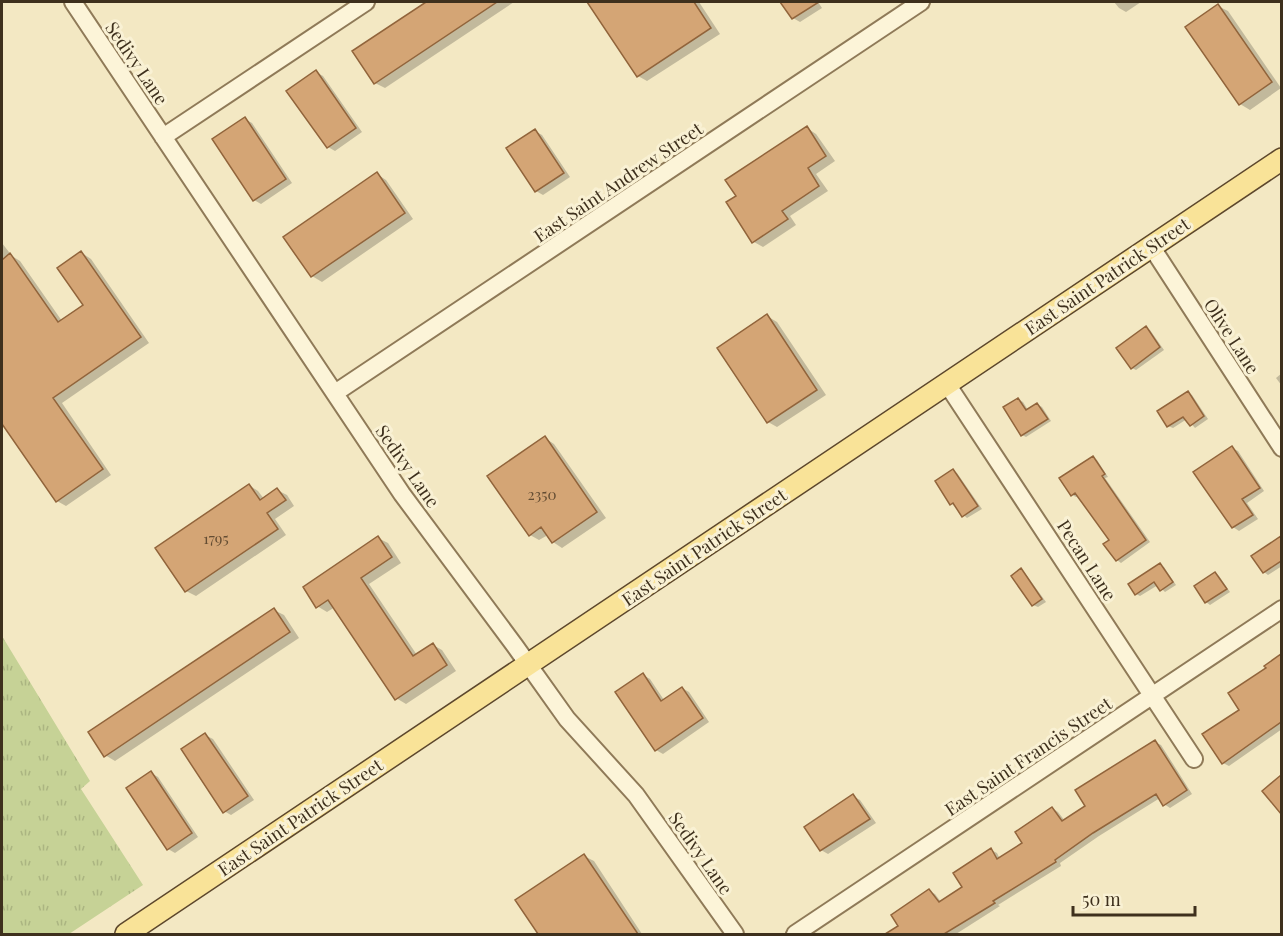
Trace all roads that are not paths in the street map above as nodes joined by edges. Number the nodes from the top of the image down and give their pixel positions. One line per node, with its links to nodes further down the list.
1 (73, 2): 4 (street, Sedivy Lane)
2 (366, 2): 4 (street)
3 (921, 2): 8 (street, East Saint Andrew Street)
4 (164, 137): 8 (street, Sedivy Lane)
5 (1281, 159): 6 (main road, East Saint Patrick Street)
6 (1151, 246): 7 (main road, East Saint Patrick Street); 9 (street, Olive Lane)
7 (947, 384): 11 (main road, East Saint Patrick Street); 12 (street, Pecan Lane)
8 (335, 393): 11 (street, Sedivy Lane)
9 (1281, 448)
10 (1281, 609): 12 (street, East Saint Francis Street)
11 (528, 664): 14 (main road, East Saint Patrick Street); 15 (street, Sedivy Lane)
12 (1153, 695): 13 (street, Pecan Lane); 16 (street, East Saint Francis Street)
13 (1194, 759)
14 (126, 934)
15 (735, 934)
16 (795, 934)

